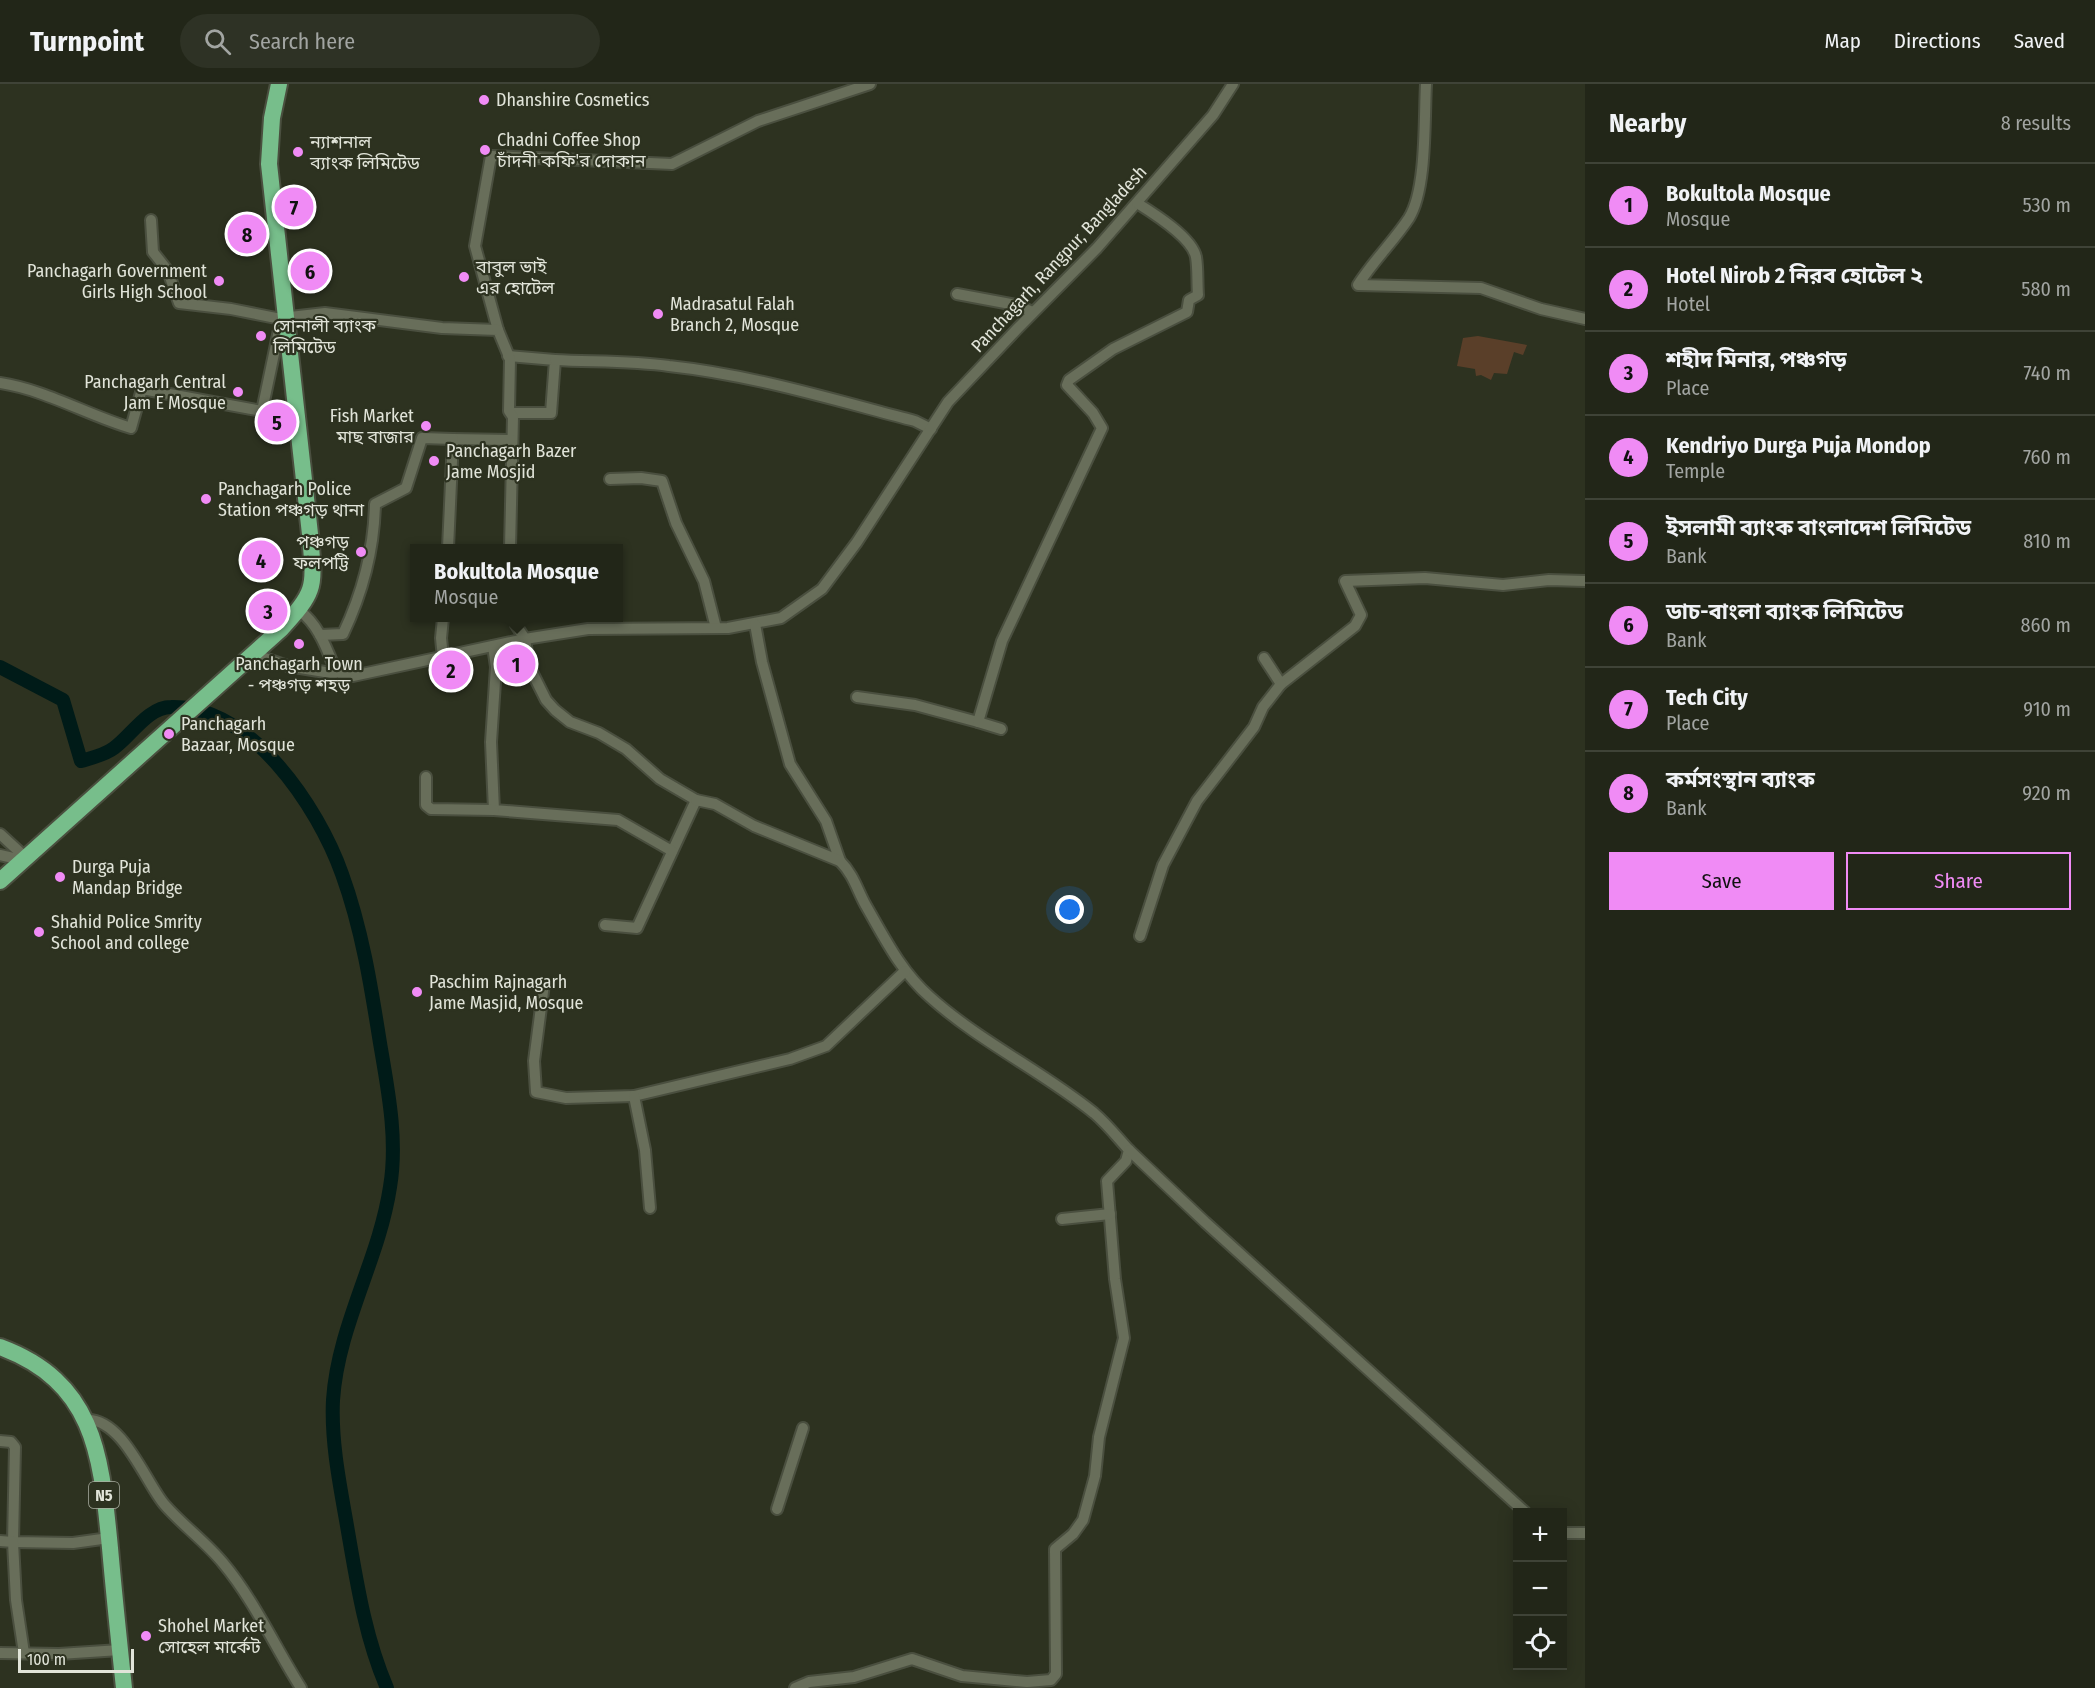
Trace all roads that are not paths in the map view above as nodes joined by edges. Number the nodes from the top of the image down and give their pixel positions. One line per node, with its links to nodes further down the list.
1 (279, 84): 10 (highway)
2 (870, 84): 11 (street)
3 (1233, 84): 5 (street, Panchagarh, Rangpur, Bangladesh)
4 (1426, 84): 9 (street)
5 (1137, 203): 8 (street, Panchagarh, Rangpur, Bangladesh); 37 (street)
6 (151, 220): 10 (street)
7 (957, 294): 8 (street)
8 (1033, 312): 16 (street, Panchagarh, Rangpur, Bangladesh)
9 (1585, 319)
10 (286, 320): 11 (street); 14 (street); 23 (highway)
11 (498, 330): 12 (street)
12 (508, 356): 13 (street); 15 (street)
13 (555, 360): 15 (street); 16 (street)
14 (0, 383)
15 (511, 413): 18 (street)
16 (931, 429): 26 (street, Panchagarh, Rangpur, Bangladesh)
17 (453, 439): 18 (street); 20 (street); 28 (street)
18 (512, 440): 21 (street)
19 (610, 479): 27 (street)
20 (448, 544)
21 (510, 544)
22 (1585, 581): 35 (street)
23 (298, 610): 28 (street); 31 (highway)
24 (443, 622): 32 (street)
25 (517, 622): 29 (street)
26 (755, 624): 27 (street, Panchagarh, Rangpur, Bangladesh); 46 (street)
27 (716, 628): 29 (street, Panchagarh, Rangpur, Bangladesh)
28 (320, 635): 34 (street)
29 (525, 639): 30 (street, Panchagarh, Rangpur, Bangladesh); 40 (street)
30 (493, 646): 32 (street, Panchagarh, Rangpur, Bangladesh); 41 (street)
31 (253, 654): 34 (street); 45 (highway)
32 (443, 658): 34 (street, Panchagarh, Rangpur, Bangladesh)
33 (1264, 658): 35 (street)
34 (337, 674)
35 (1281, 684): 49 (street)
36 (857, 697): 37 (street)
37 (978, 722): 38 (street)
38 (1001, 729)
39 (426, 777): 41 (street)
40 (696, 800): 43 (street); 46 (street)
41 (494, 810): 43 (street)
42 (0, 834): 45 (street)
43 (672, 851): 48 (street)
44 (0, 855): 45 (street)
45 (23, 859): 47 (highway)
46 (840, 861): 50 (street)
47 (0, 881)
48 (605, 926)
49 (1140, 936)
50 (905, 971): 52 (street); 53 (street)
51 (544, 984): 52 (street)
52 (634, 1096): 54 (street)
53 (1129, 1150): 55 (street); 61 (street)
54 (650, 1208)
55 (1110, 1214): 56 (street); 73 (street)
56 (1062, 1219)
57 (0, 1347): 58 (highway, N5)
58 (86, 1420): 65 (highway, N5); 72 (street)
59 (803, 1428): 62 (street)
60 (0, 1441): 67 (street)
61 (1521, 1508)
62 (777, 1509)
63 (1567, 1533): 64 (street)
64 (1585, 1533)
65 (109, 1538): 67 (street); 68 (highway, N5)
66 (0, 1541): 67 (street)
67 (13, 1542): 70 (street)
68 (120, 1650): 70 (street); 71 (highway, N5)
69 (0, 1653): 70 (street)
70 (24, 1653)
71 (124, 1688)
72 (302, 1688)
73 (795, 1688)

